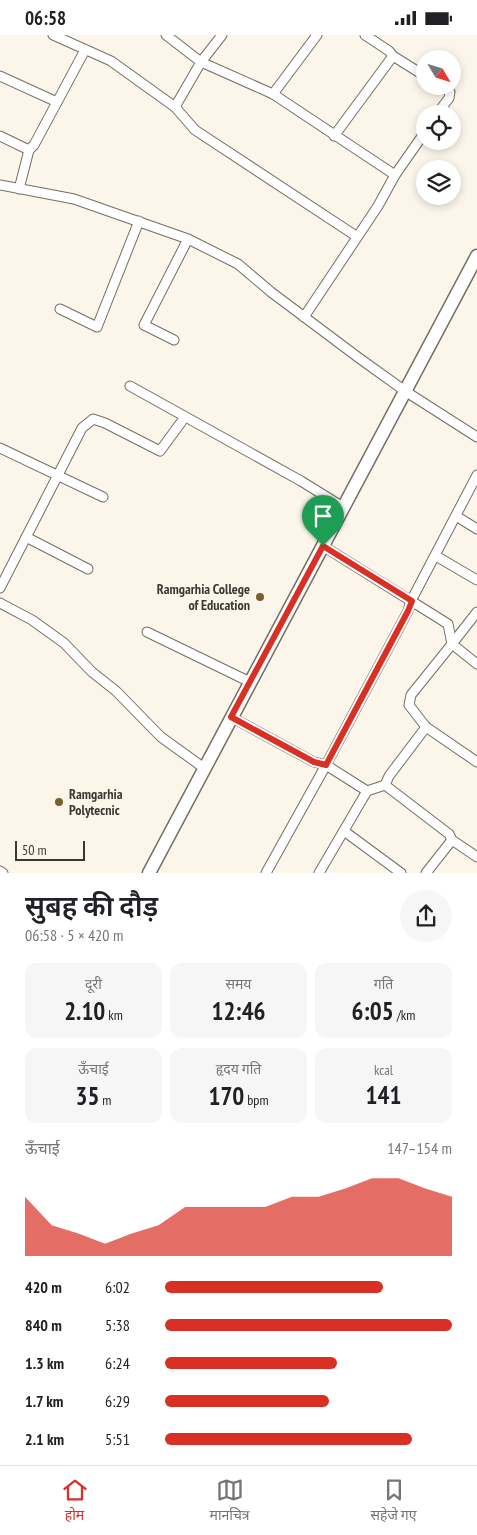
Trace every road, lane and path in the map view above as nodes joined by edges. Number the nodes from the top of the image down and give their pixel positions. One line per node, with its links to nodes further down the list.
1 (53, 35): 6 (street)
2 (166, 35): 8 (street)
3 (222, 35): 8 (street)
4 (317, 35): 11 (street)
5 (365, 35): 7 (street)
6 (85, 50): 12 (street); 13 (street)
7 (393, 56): 9 (street); 14 (street)
8 (201, 62): 11 (street); 13 (street)
9 (416, 70)
10 (0, 76): 12 (street)
11 (273, 94): 14 (street)
12 (57, 102): 17 (street)
13 (175, 107): 22 (street)
14 (334, 135): 18 (street)
15 (0, 136): 17 (street)
16 (416, 144): 18 (street)
17 (29, 150): 20 (street)
18 (395, 175): 22 (street)
19 (0, 186): 20 (street)
20 (19, 189): 21 (street)
21 (139, 221): 23 (street); 25 (street)
22 (356, 236): 26 (street)
23 (188, 239): 26 (street); 27 (street)
24 (477, 257): 29 (main road)
25 (60, 309)
26 (304, 317): 29 (street)
27 (174, 339)
28 (130, 387): 30 (street)
29 (405, 391): 31 (street); 36 (main road)
30 (185, 417): 34 (street); 36 (street)
31 (477, 437)
32 (0, 448): 34 (street)
33 (477, 475): 37 (street)
34 (59, 476): 35 (street); 39 (street)
35 (103, 497)
36 (343, 507): 40 (main road)
37 (456, 516): 38 (street); 41 (street)
38 (477, 529)
39 (26, 537): 42 (street); 44 (street)
40 (323, 546): 45 (street); 51 (main road)
41 (436, 556): 43 (street); 45 (street)
42 (88, 569)
43 (477, 580)
44 (0, 588)
45 (412, 601): 49 (street); 55 (street)
46 (0, 603): 56 (street)
47 (477, 612): 49 (street)
48 (146, 632): 51 (street)
49 (452, 644): 50 (street); 53 (street)
50 (477, 663)
51 (250, 683): 52 (main road)
52 (231, 717): 55 (street); 56 (main road)
53 (426, 727): 54 (street); 57 (street)
54 (477, 762)
55 (326, 765): 58 (street); 63 (street)
56 (204, 768): 62 (main road)
57 (385, 785): 58 (street); 60 (street)
58 (367, 791): 59 (street)
59 (344, 831): 64 (street); 65 (street)
60 (452, 840): 61 (street); 66 (street)
61 (477, 857)
62 (150, 872)
63 (266, 873)
64 (319, 873)
65 (401, 873)
66 (426, 873)

